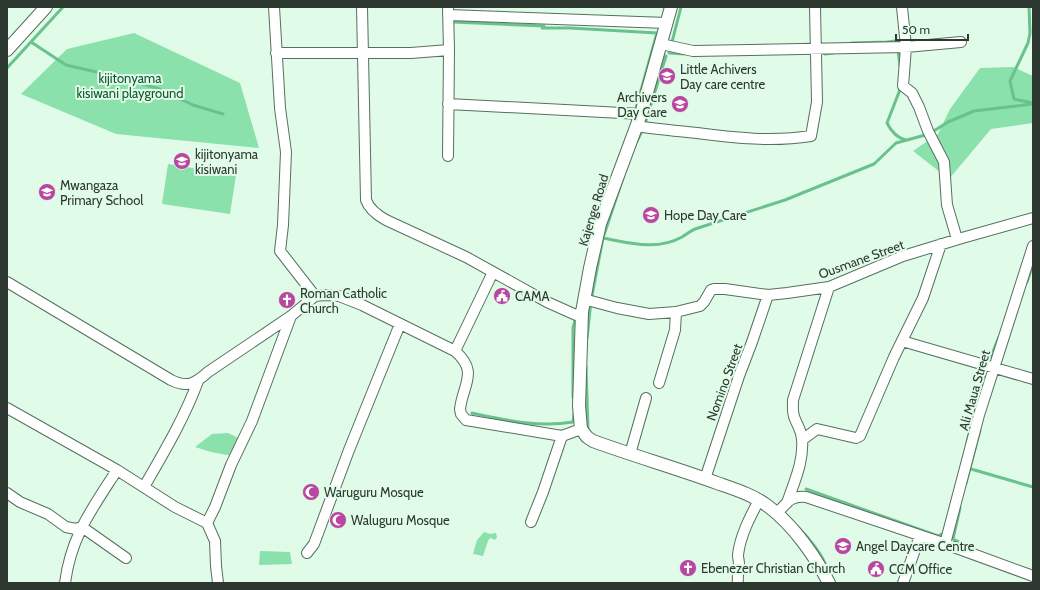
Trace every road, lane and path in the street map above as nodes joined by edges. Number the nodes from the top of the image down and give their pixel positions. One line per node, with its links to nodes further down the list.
1 (46, 7): 13 (street)
2 (274, 7): 15 (street)
3 (362, 7): 16 (street, Ousmane Street)
4 (671, 7): 8 (street, Kajenge Road)
5 (815, 7): 12 (street)
6 (902, 7): 11 (street)
7 (448, 11): 8 (street); 14 (street)
8 (667, 23): 10 (street, Kajenge Road)
9 (961, 42): 11 (street)
10 (661, 44): 12 (street); 18 (street, Kajenge Road)
11 (906, 46): 12 (street); 22 (street)
12 (816, 49): 19 (street)
13 (7, 50)
14 (449, 50): 16 (street); 17 (street)
15 (276, 53): 16 (street); 29 (street)
16 (363, 53): 25 (street, Ousmane Street)
17 (448, 104): 18 (street); 20 (street)
18 (641, 114): 19 (street, Kajenge Road)
19 (636, 126): 30 (street, Kajenge Road)
20 (448, 156)
21 (1033, 218): 22 (street, Ousmane Street)
22 (957, 239): 23 (street, Ousmane Street)
23 (941, 244): 27 (street, Ousmane Street); 34 (street)
24 (1033, 246): 36 (street, Ali Maua Street)
25 (493, 272): 30 (street, Ousmane Street); 35 (street)
26 (7, 282): 38 (street)
27 (830, 287): 28 (street, Ousmane Street); 45 (street)
28 (768, 295): 31 (street, Ousmane Street); 48 (street, Nomino Street)
29 (315, 296): 32 (street); 33 (street)
30 (584, 306): 31 (street, Ousmane Street); 43 (street, Kajenge Road)
31 (676, 312): 39 (street)
32 (291, 316): 38 (street); 55 (street)
33 (400, 324): 35 (street); 59 (street)
34 (902, 340): 36 (street); 45 (street)
35 (455, 351): 44 (street)
36 (994, 368): 37 (street); 58 (street, Ali Maua Street)
37 (1033, 379)
38 (198, 381): 49 (street)
39 (659, 383)
40 (646, 398): 46 (street)
41 (10, 409): 42 (street); 47 (street)
42 (7, 420)
43 (581, 429): 44 (street); 46 (street)
44 (562, 436): 54 (street)
45 (802, 440): 52 (street)
46 (630, 454): 48 (street)
47 (117, 470): 49 (street); 56 (street)
48 (705, 479): 51 (street)
49 (144, 487): 55 (street)
50 (7, 494): 56 (street)
51 (759, 500): 53 (street); 64 (street)
52 (787, 503): 53 (street); 57 (street)
53 (777, 513): 65 (street)
54 (531, 522)
55 (208, 523): 63 (street)
56 (82, 527): 60 (street); 62 (street)
57 (920, 536): 58 (street); 66 (street)
58 (945, 544): 61 (street)
59 (307, 552)
60 (126, 558)
61 (1033, 576)
62 (65, 583)
63 (218, 583)
64 (738, 583)
65 (829, 583)
66 (903, 583)

